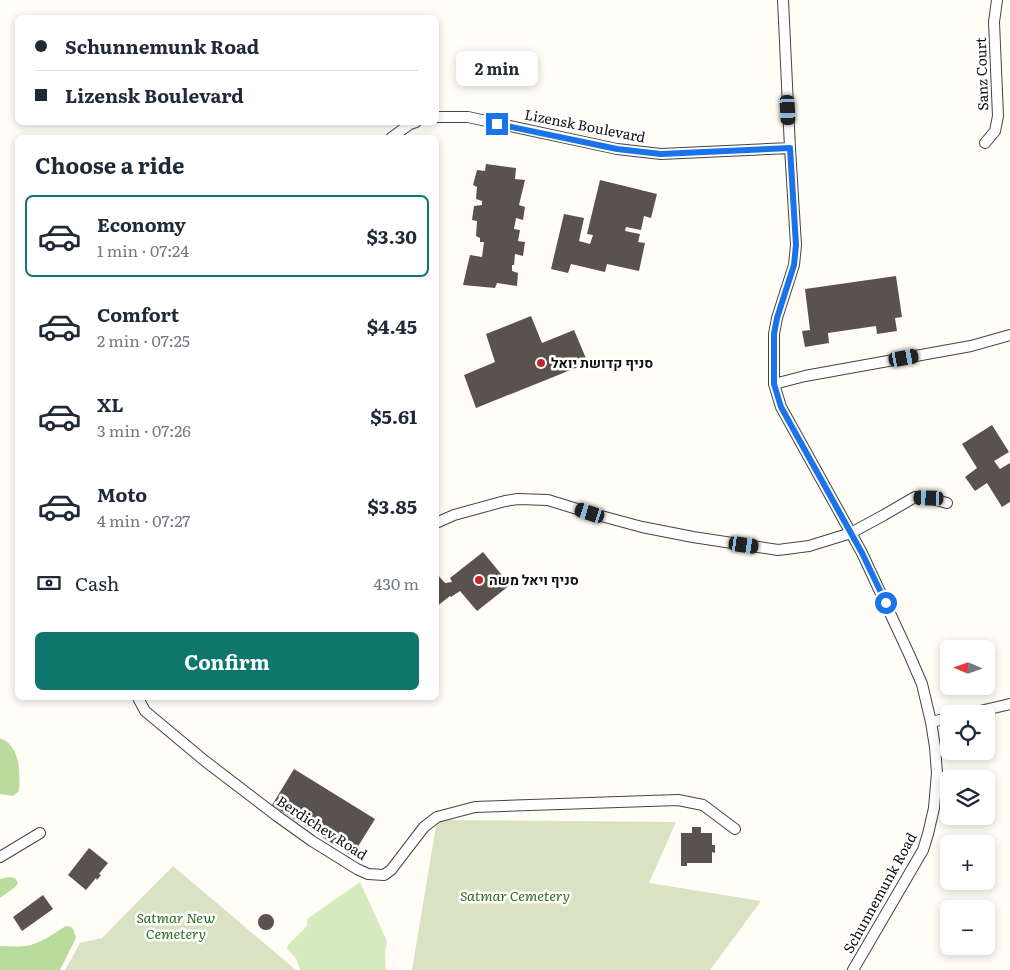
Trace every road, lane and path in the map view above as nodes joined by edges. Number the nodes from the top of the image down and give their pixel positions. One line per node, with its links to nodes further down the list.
1 (783, 0): 7 (street, Schunnemunk Road)
2 (997, 0): 6 (street, Sanz Court)
3 (439, 117): 7 (street, Lizensk Boulevard)
4 (409, 125): 5 (street)
5 (395, 135)
6 (985, 143)
7 (790, 148): 9 (street, Schunnemunk Road)
8 (1010, 335): 9 (street)
9 (774, 384): 12 (street, Schunnemunk Road)
10 (947, 503): 12 (street)
11 (439, 522): 12 (street)
12 (851, 532): 17 (street, Schunnemunk Road)
13 (139, 700): 18 (street, Berdichev Road)
14 (1010, 704): 15 (street)
15 (995, 707)
16 (940, 720): 17 (street)
17 (931, 722): 21 (street, Schunnemunk Road)
18 (735, 829)
19 (40, 833): 20 (street)
20 (0, 856)
21 (853, 970)

